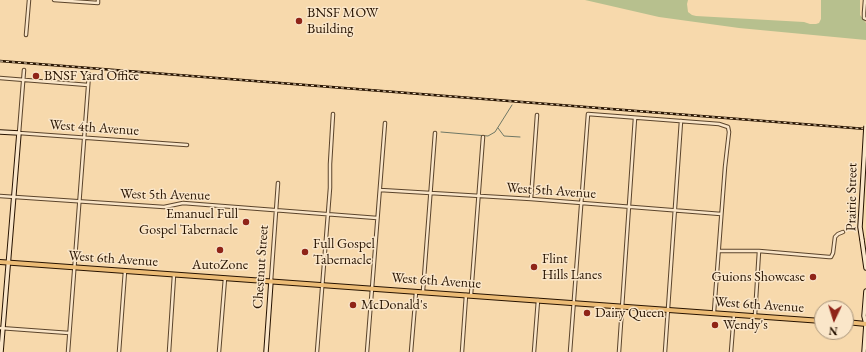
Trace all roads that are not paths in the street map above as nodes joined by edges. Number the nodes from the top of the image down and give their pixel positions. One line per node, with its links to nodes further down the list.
1 (29, 0): 6 (street)
2 (54, 0): 4 (street)
3 (865, 0): 5 (street)
4 (98, 2)
5 (866, 19)
6 (26, 35)
7 (24, 70): 10 (street)
8 (89, 74): 11 (street)
9 (0, 78): 10 (street)
10 (23, 79): 11 (street); 19 (street)
11 (88, 85): 21 (street)
12 (333, 114): 36 (street)
13 (537, 115): 30 (street)
14 (635, 118): 15 (street); 32 (street); 33 (street)
15 (681, 121): 35 (street); 37 (street)
16 (385, 123): 25 (street)
17 (866, 126): 45 (street, Prairie Street, bridge)
18 (0, 132): 19 (street, West 4th Avenue)
19 (19, 133): 21 (street, West 4th Avenue); 28 (street)
20 (435, 133): 26 (street)
21 (84, 138): 23 (street, West 4th Avenue); 31 (street)
22 (483, 138): 29 (street)
23 (187, 145)
24 (278, 182): 34 (street, Chestnut Street)
25 (380, 190): 26 (street, West 5th Avenue); 38 (street)
26 (430, 194): 29 (street, West 5th Avenue); 54 (street)
27 (0, 196): 28 (street, West 5th Avenue)
28 (14, 197): 31 (street, West 5th Avenue); 43 (street)
29 (478, 197): 30 (street, West 5th Avenue); 55 (street)
30 (531, 200): 32 (street, West 5th Avenue)
31 (79, 202): 34 (street, West 5th Avenue); 44 (street)
32 (581, 203): 33 (street, West 5th Avenue); 57 (street)
33 (628, 207): 35 (street, West 5th Avenue); 58 (street)
34 (276, 211): 36 (street, West 5th Avenue); 49 (street, Chestnut Street)
35 (675, 211): 37 (street, West 5th Avenue); 59 (street)
36 (328, 214): 38 (street, West 5th Avenue); 50 (street)
37 (721, 214): 40 (street)
38 (377, 218): 51 (street)
39 (842, 232): 41 (street)
40 (719, 251): 41 (street); 60 (street)
41 (758, 251): 62 (street)
42 (0, 262): 43 (main road, West 6th Avenue)
43 (9, 262): 44 (main road, West 6th Avenue); 66 (street)
44 (74, 268): 46 (main road, West 6th Avenue); 67 (street)
45 (866, 268)
46 (125, 271): 47 (main road, West 6th Avenue); 70 (street)
47 (174, 274): 48 (main road, West 6th Avenue); 71 (street)
48 (225, 278): 49 (main road, West 6th Avenue); 72 (street)
49 (271, 281): 50 (main road, West 6th Avenue); 73 (street, Chestnut Street)
50 (322, 285): 51 (main road, West 6th Avenue); 74 (street)
51 (372, 288): 52 (main road, West 6th Avenue); 75 (street)
52 (416, 291): 54 (main road, West 6th Avenue); 76 (street)
53 (866, 291): 65 (street)
54 (423, 292): 55 (main road, West 6th Avenue)
55 (468, 295): 56 (main road, West 6th Avenue); 77 (street)
56 (538, 299): 57 (main road, West 6th Avenue); 78 (street)
57 (574, 302): 58 (main road, West 6th Avenue); 79 (street)
58 (622, 305): 59 (main road, West 6th Avenue); 80 (street)
59 (668, 309): 60 (main road, West 6th Avenue); 81 (street)
60 (714, 312): 61 (main road, West 6th Avenue)
61 (734, 314): 62 (main road, West 6th Avenue); 82 (street)
62 (756, 316): 63 (main road, West 6th Avenue)
63 (814, 320)
64 (854, 323): 65 (main road)
65 (866, 324): 83 (street)
66 (2, 328): 67 (street); 68 (street)
67 (69, 333): 69 (street)
68 (1, 352)
69 (68, 352)
70 (119, 352)
71 (168, 352)
72 (219, 352)
73 (266, 352)
74 (317, 352)
75 (367, 352)
76 (411, 352)
77 (462, 352)
78 (534, 352)
79 (570, 352)
80 (618, 352)
81 (665, 352)
82 (731, 352)
83 (864, 352)

